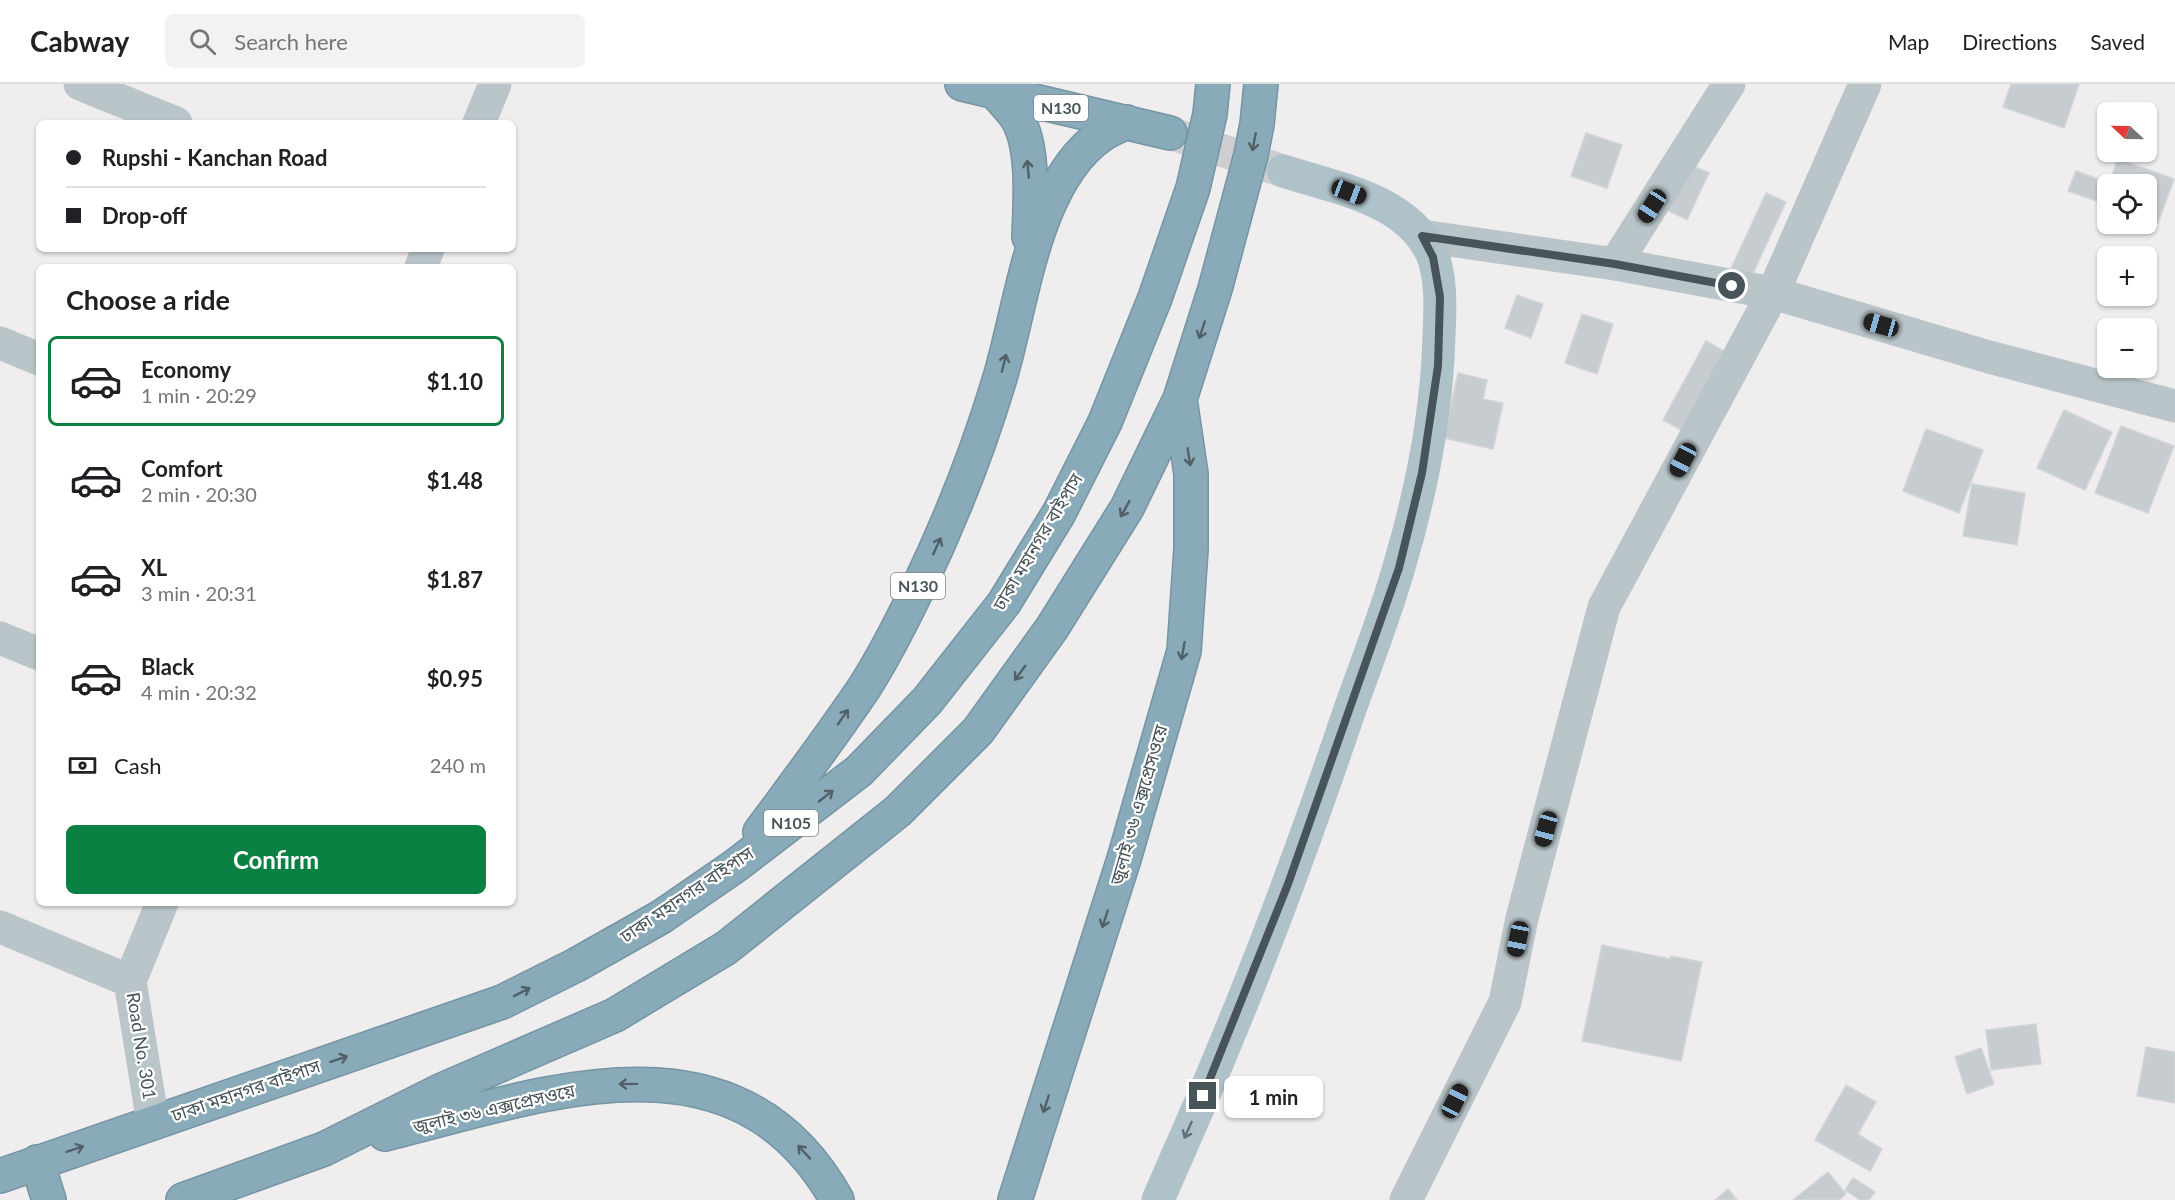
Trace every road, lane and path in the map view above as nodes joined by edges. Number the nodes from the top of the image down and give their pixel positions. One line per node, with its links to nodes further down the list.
1 (80, 84): 9 (street)
2 (495, 84): 10 (street)
3 (962, 84): 8 (highway, N130)
4 (1213, 84): 24 (highway, ঢাকা মহানগর বাইপাস / N105, one-way to 4)
5 (1261, 84): 20 (highway, one-way to 20)
6 (1729, 84): 15 (street)
7 (1865, 84): 17 (street)
8 (996, 93): 11 (highway, N130); 16 (highway, N130, one-way to 8)
9 (169, 120)
10 (480, 120)
11 (1127, 122): 12 (highway, N130); 16 (highway, N130)
12 (1170, 133)
13 (1283, 171): 14 (main road)
14 (1422, 236): 15 (street); 38 (main road, one-way to 38)
15 (1615, 264): 17 (street)
16 (1027, 269): 24 (highway, N130, one-way to 16)
17 (1773, 293): 21 (street); 39 (street)
18 (0, 343): 19 (street)
19 (36, 358)
20 (1180, 399): 31 (highway, one-way to 31); 37 (highway, জুলাই ৩৬ এক্সপ্রেসওয়ে, one-way to 37)
21 (2175, 406)
22 (0, 638): 23 (street)
23 (36, 653)
24 (735, 866): 30 (highway, ঢাকা মহানগর বাইপাস / N105, one-way to 24)
25 (161, 906): 29 (street, Road No. 301)
26 (0, 927): 27 (street)
27 (32, 940): 28 (street); 29 (street)
28 (0, 951)
29 (130, 981): 30 (street, Road No. 301)
30 (153, 1124): 32 (highway, ঢাকা মহানগর বাইপাস / N105, one-way to 30)
31 (324, 1149): 35 (highway); 36 (highway, জুলাই ৩৬ এক্সপ্রেসওয়ে, one-way to 31)
32 (36, 1162): 33 (highway, ঢাকা মহানগর বাইপাস / N105); 34 (highway)
33 (0, 1176)
34 (49, 1200)
35 (183, 1200)
36 (837, 1200)
37 (1015, 1200)
38 (1158, 1200)
39 (1406, 1200)

